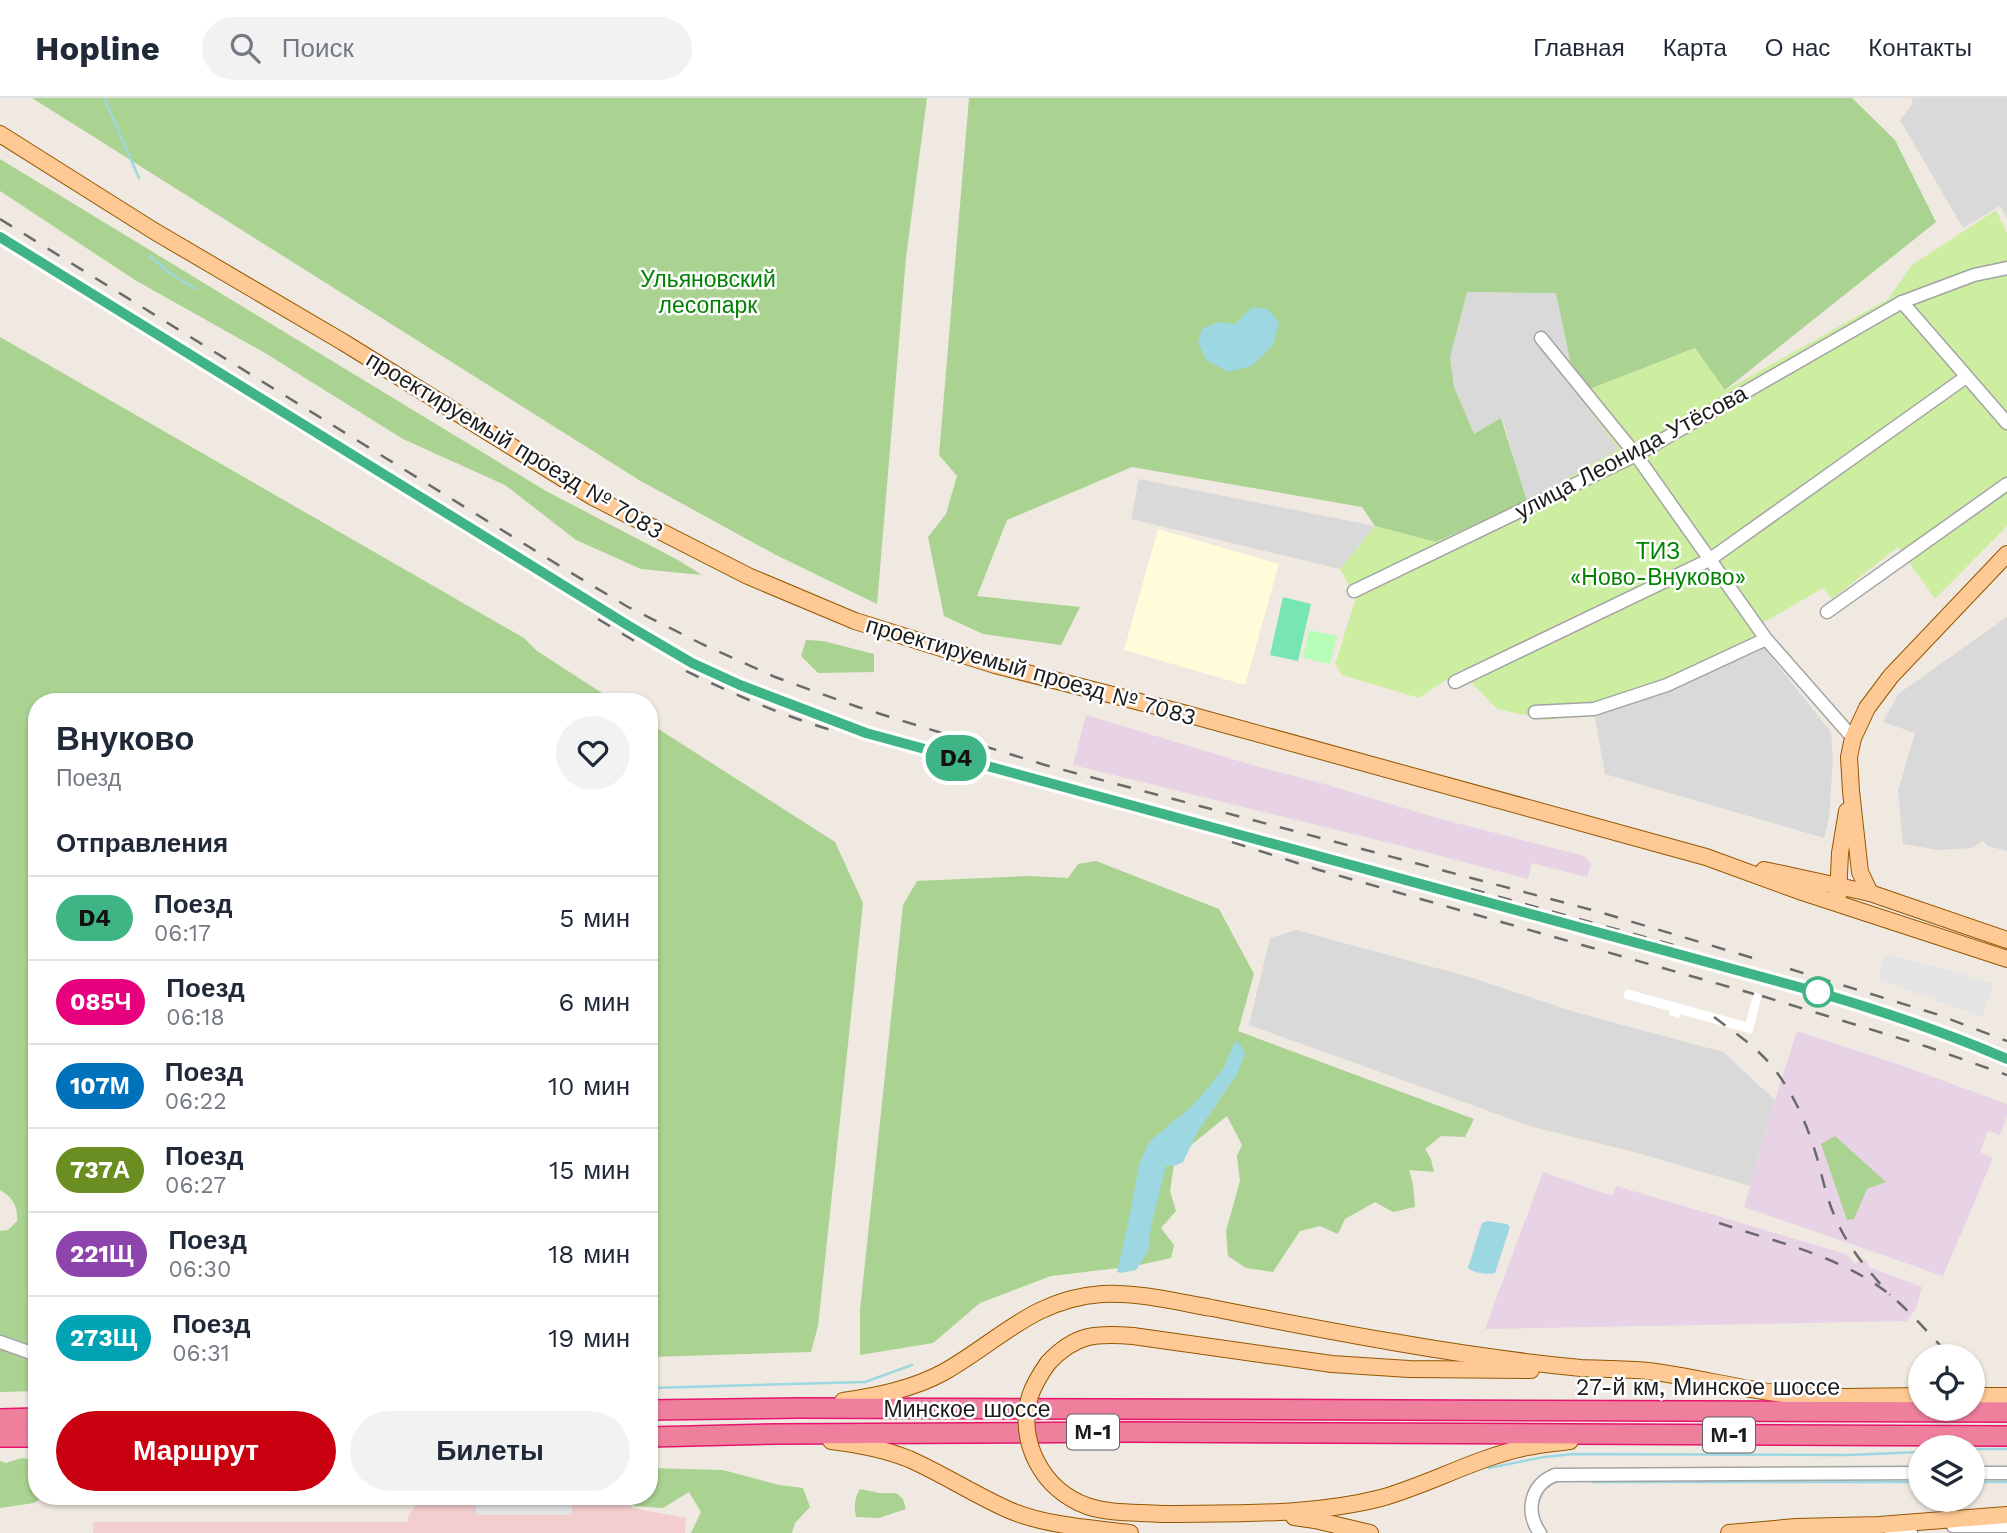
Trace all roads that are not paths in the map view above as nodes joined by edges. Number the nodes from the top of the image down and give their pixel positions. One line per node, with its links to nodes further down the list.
1 (0, 134): 18 (main road, проектируемый проезд № 7083)
2 (2007, 268): 3 (street, улица Леонида Утёсова)
3 (1902, 302): 5 (street); 7 (street, улица Леонида Утёсова)
4 (1541, 338): 7 (street)
5 (1966, 377): 6 (street); 10 (street)
6 (2007, 423)
7 (1636, 455): 10 (street); 11 (street, улица Леонида Утёсова)
8 (2007, 484): 12 (street)
9 (2007, 554): 16 (main road)
10 (1709, 560): 13 (street); 14 (street)
11 (1354, 591)
12 (1827, 611)
13 (1766, 639): 15 (street); 16 (street)
14 (1455, 682)
15 (1535, 712)
16 (1853, 737): 17 (main road)
17 (1851, 791): 19 (main road); 20 (main road)
18 (1713, 860): 20 (main road, проектируемый проезд № 7083); 22 (main road, проектируемый проезд № 7083)
19 (1860, 872): 20 (main road); 21 (main road)
20 (1844, 888): 21 (main road, проектируемый проезд № 7083); 22 (main road)
21 (1870, 894): 23 (main road, проектируемый проезд № 7083)
22 (1839, 904): 24 (main road, проектируемый проезд № 7083)
23 (2007, 940)
24 (2007, 959)
25 (0, 1342): 26 (street)
26 (28, 1352)
27 (1583, 1368): 28 (main road); 32 (main road); 49 (main road, bridge)
28 (1664, 1374): 30 (main road); 35 (main road)
29 (2007, 1395): 31 (main road)
30 (1908, 1396)
31 (1985, 1396)
32 (799, 1408): 33 (highway, Минское шоссе / М-1); 34 (highway, Минское шоссе / М-1)
33 (658, 1410)
34 (1409, 1411): 35 (highway, 27-й км, Минское шоссе / М-1)
35 (1866, 1412): 36 (highway, 27-й км, Минское шоссе / М-1)
36 (2007, 1412)
37 (28, 1418): 38 (highway)
38 (0, 1419)
39 (1410, 1433): 40 (highway, Минское шоссе / М-1); 41 (highway, 27-й км, Минское шоссе / М-1)
40 (776, 1434): 45 (highway, Минское шоссе / М-1); 53 (main road)
41 (1629, 1434): 42 (highway, 27-й км, Минское шоссе / М-1); 49 (main road)
42 (2007, 1436)
43 (0, 1437): 44 (highway)
44 (28, 1437)
45 (658, 1437)
46 (1908, 1473): 55 (street)
47 (1985, 1473): 48 (street)
48 (2007, 1473)
49 (1264, 1513): 54 (main road)
50 (2007, 1515): 51 (main road)
51 (1879, 1525): 52 (street); 56 (main road); 57 (street)
52 (2007, 1526)
53 (1130, 1533)
54 (1370, 1533)
55 (1540, 1533)
56 (1729, 1533)
57 (1911, 1533)

